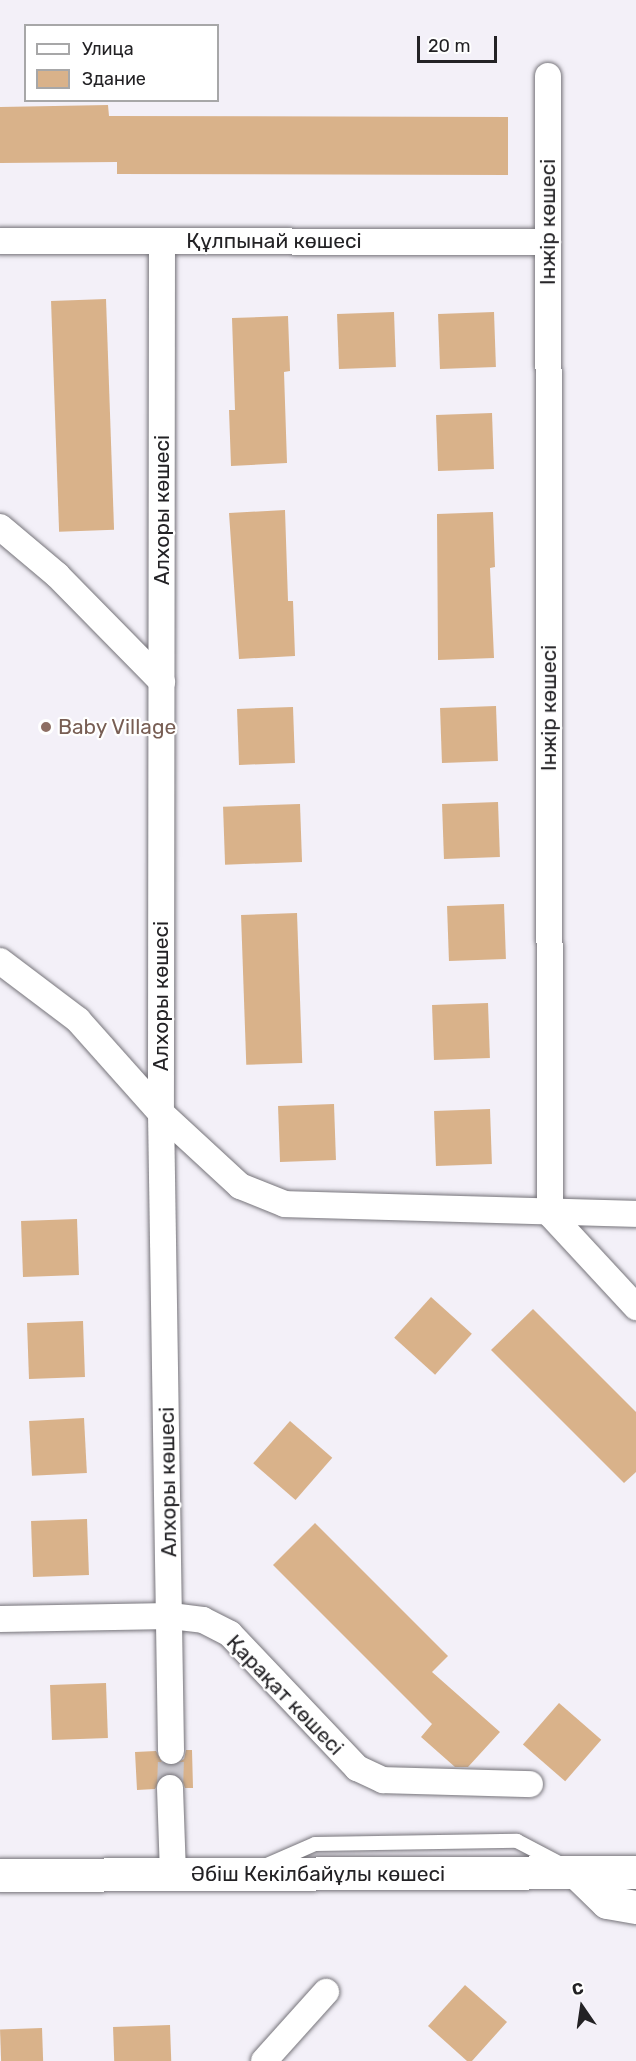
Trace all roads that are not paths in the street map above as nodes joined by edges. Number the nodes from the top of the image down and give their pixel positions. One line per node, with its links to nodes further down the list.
1 (548, 76): 4 (street, Інжір көшесі)
2 (0, 241): 3 (street, Құлпынай көшесі)
3 (162, 241): 4 (street, Құлпынай көшесі); 6 (street, Алхоры көшесі)
4 (548, 242): 9 (street, Інжір көшесі)
5 (0, 527): 6 (street)
6 (162, 682): 8 (street, Алхоры көшесі)
7 (0, 961): 8 (street)
8 (161, 1113): 9 (street); 12 (street, Алхоры көшесі)
9 (550, 1214): 10 (street); 11 (street)
10 (636, 1214)
11 (636, 1307)
12 (171, 1616): 13 (street, Қарақат көшесі); 14 (street, Алхоры көшесі); 15 (street, Қарақат көшесі)
13 (0, 1619)
14 (171, 1750)
15 (530, 1784)
16 (170, 1788): 20 (street)
17 (636, 1855): 18 (street)
18 (576, 1872): 19 (street, Әбіш Кекілбайұлы көшесі); 20 (street, Әбіш Кекілбайұлы көшесі); 22 (street)
19 (636, 1872)
20 (172, 1874): 21 (street, Әбіш Кекілбайұлы көшесі)
21 (0, 1875)
22 (636, 1907)
23 (326, 1992): 24 (street)
24 (264, 2061)

